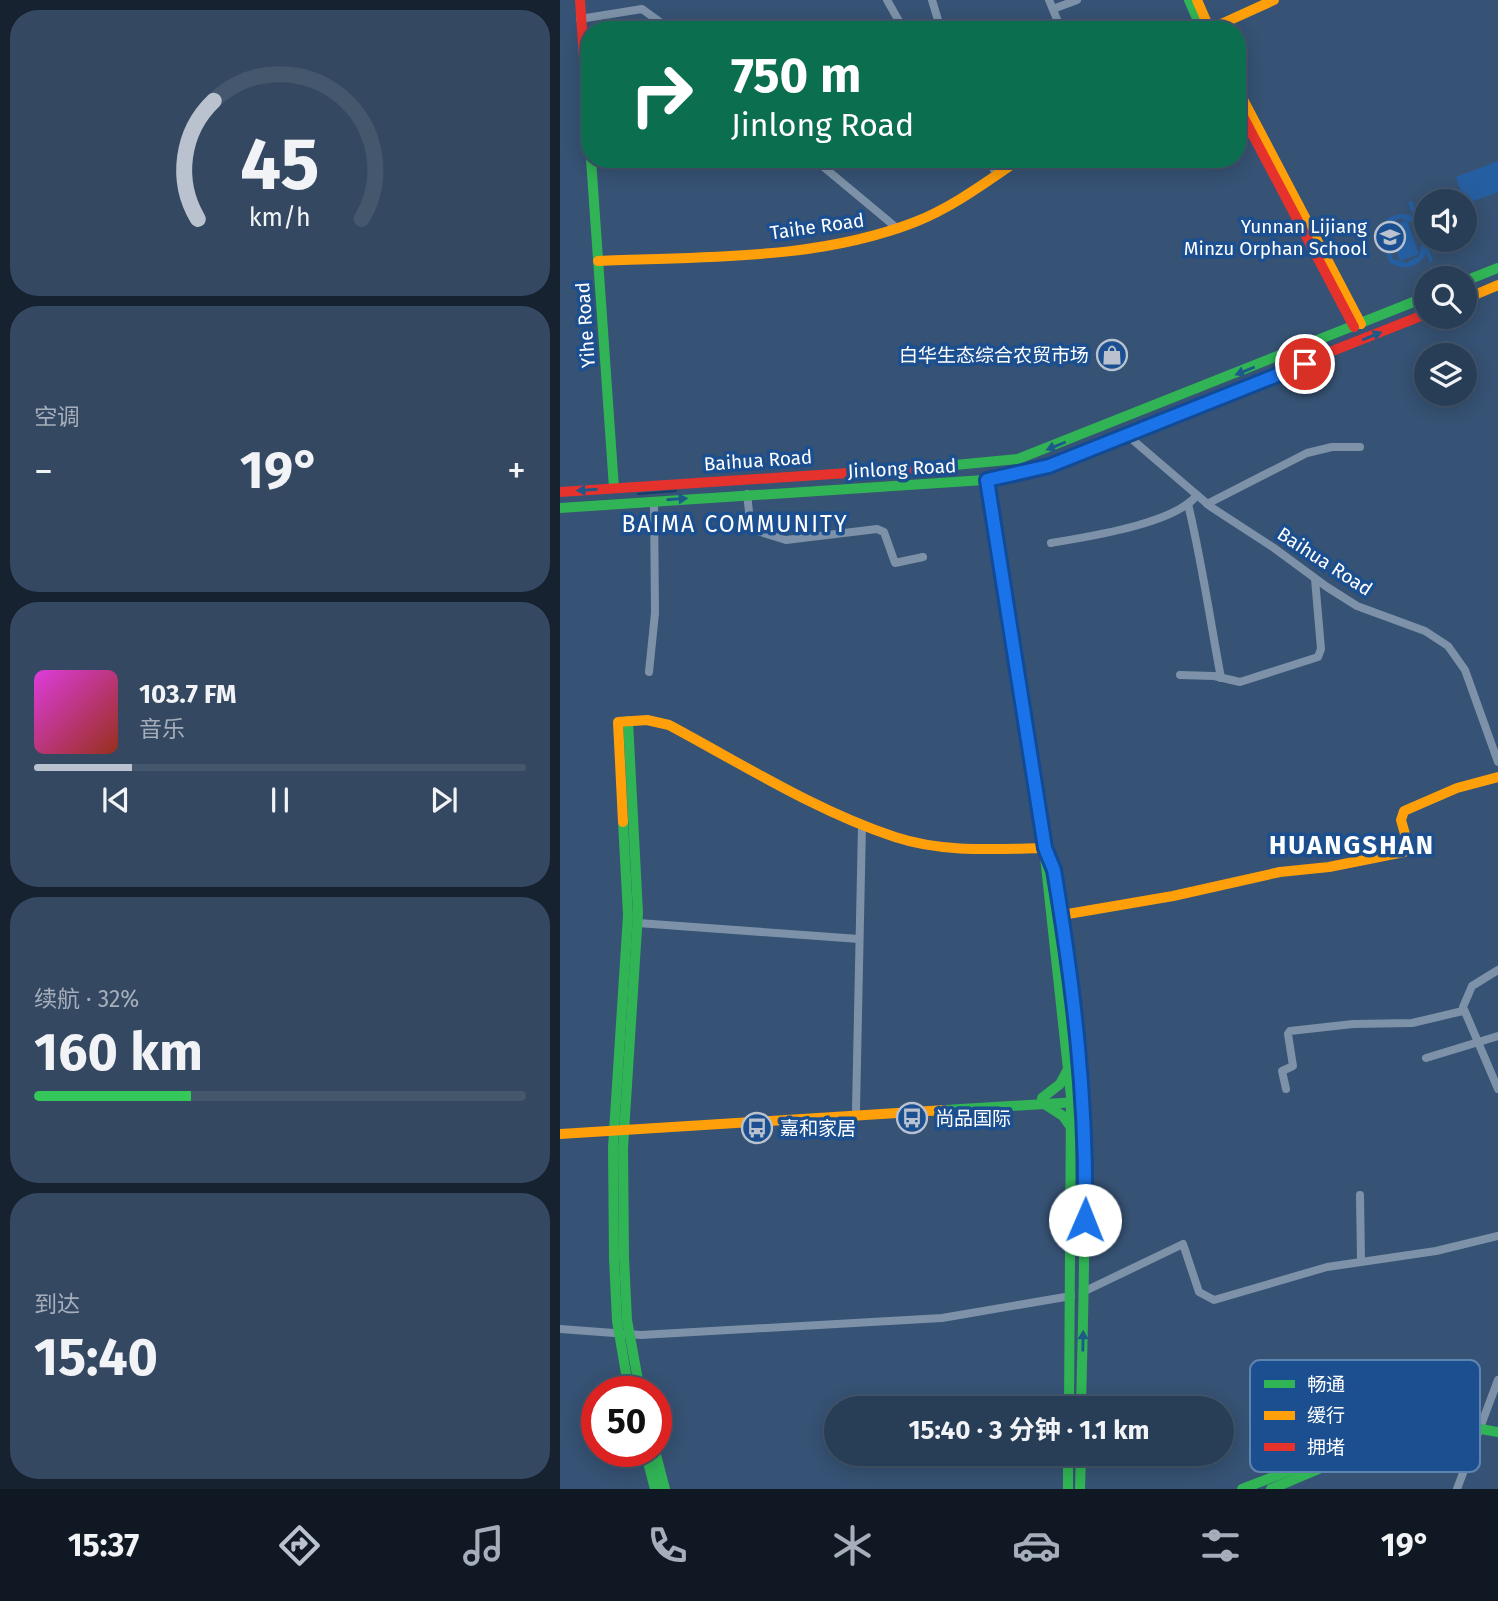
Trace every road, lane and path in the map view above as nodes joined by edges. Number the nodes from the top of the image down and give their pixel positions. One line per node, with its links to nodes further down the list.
1 (580, 0): 9 (street)
2 (887, 0): 11 (street)
3 (932, 0): 12 (street)
4 (1077, 0): 8 (street)
5 (1189, 0): 14 (street)
6 (1198, 0): 15 (street)
7 (1274, 0): 16 (street)
8 (1051, 4): 13 (street)
9 (580, 19): 10 (street); 17 (street)
10 (659, 21)
11 (899, 21)
12 (939, 21)
13 (1058, 21)
14 (1198, 21)
15 (1206, 21)
16 (1228, 21)
17 (581, 32)
18 (1246, 106): 33 (street)
19 (1246, 122): 33 (street)
20 (591, 168): 26 (street, Yihe Road)
21 (825, 168): 25 (street)
22 (993, 168): 24 (street)
23 (1007, 168): 24 (street, Taihe Road)
24 (997, 175): 25 (street, Taihe Road)
25 (898, 229): 26 (street, Taihe Road)
26 (598, 261): 37 (street, Yihe Road)
27 (1498, 268): 28 (street)
28 (1477, 276)
29 (1498, 285): 30 (street)
30 (1477, 294)
31 (1414, 302): 33 (street)
32 (1414, 319): 34 (street, Jinlong Road, one-way to 32)
33 (1357, 325): 37 (street, Baihua Road, one-way to 37)
34 (1127, 435): 36 (street, Jinlong Road); 40 (street, Baihua Road)
35 (1360, 447): 43 (street)
36 (987, 480): 39 (street, Jinlong Road); 55 (street)
37 (614, 488): 38 (street, Baihua Road, one-way to 38)
38 (560, 492)
39 (747, 494): 41 (street, Jinlong Road, one-way to 39); 46 (street)
40 (1197, 495): 42 (street); 43 (street, Baihua Road)
41 (654, 501): 44 (street, Jinlong Road); 48 (street)
42 (1188, 504): 45 (street); 50 (street)
43 (1207, 504): 47 (street, Baihua Road)
44 (560, 508)
45 (1051, 543)
46 (923, 557)
47 (1315, 579): 50 (street); 52 (street, Baihua Road)
48 (649, 672)
49 (1180, 675): 50 (street)
50 (1221, 678)
51 (623, 721): 54 (street); 57 (street); 72 (street)
52 (1498, 758)
53 (1498, 777): 56 (street)
54 (862, 825): 55 (street); 58 (street)
55 (1045, 848): 56 (street); 64 (street)
56 (1062, 915): 67 (street)
57 (638, 923): 58 (street); 72 (street)
58 (859, 939): 70 (street)
59 (1498, 970): 60 (street)
60 (1463, 1011): 62 (street); 65 (street)
61 (1498, 1036): 62 (street)
62 (1478, 1043): 63 (street); 66 (street)
63 (1426, 1058)
64 (1069, 1063): 68 (street); 69 (street)
65 (1286, 1089)
66 (1498, 1089)
67 (1084, 1098): 68 (street); 78 (street)
68 (1071, 1099): 69 (street); 73 (street)
69 (1042, 1101): 70 (street); 72 (street); 73 (street)
70 (856, 1109): 72 (street)
71 (560, 1127): 72 (street)
72 (619, 1127): 74 (street); 81 (street)
73 (1073, 1130): 79 (street)
74 (560, 1133)
75 (1360, 1195): 77 (street)
76 (1498, 1236): 77 (street)
77 (1361, 1261): 78 (street)
78 (1083, 1292): 86 (street, one-way to 78)
79 (1071, 1296): 81 (street); 85 (street)
80 (560, 1329): 81 (street)
81 (624, 1334): 82 (street); 83 (street)
82 (628, 1376)
83 (636, 1376)
84 (1498, 1380): 88 (street)
85 (1069, 1396)
86 (1082, 1396)
87 (1498, 1432): 88 (street)
88 (1480, 1433): 89 (street)
89 (1498, 1439)
90 (1068, 1466): 99 (street)
91 (1081, 1466): 100 (street)
92 (649, 1467): 97 (street)
93 (659, 1467): 98 (street)
94 (1286, 1472): 101 (street)
95 (1316, 1472): 102 (street)
96 (1464, 1472): 103 (street)
97 (655, 1489)
98 (665, 1489)
99 (1068, 1489)
100 (1080, 1489)
101 (1242, 1489)
102 (1271, 1489)
103 (1457, 1489)

